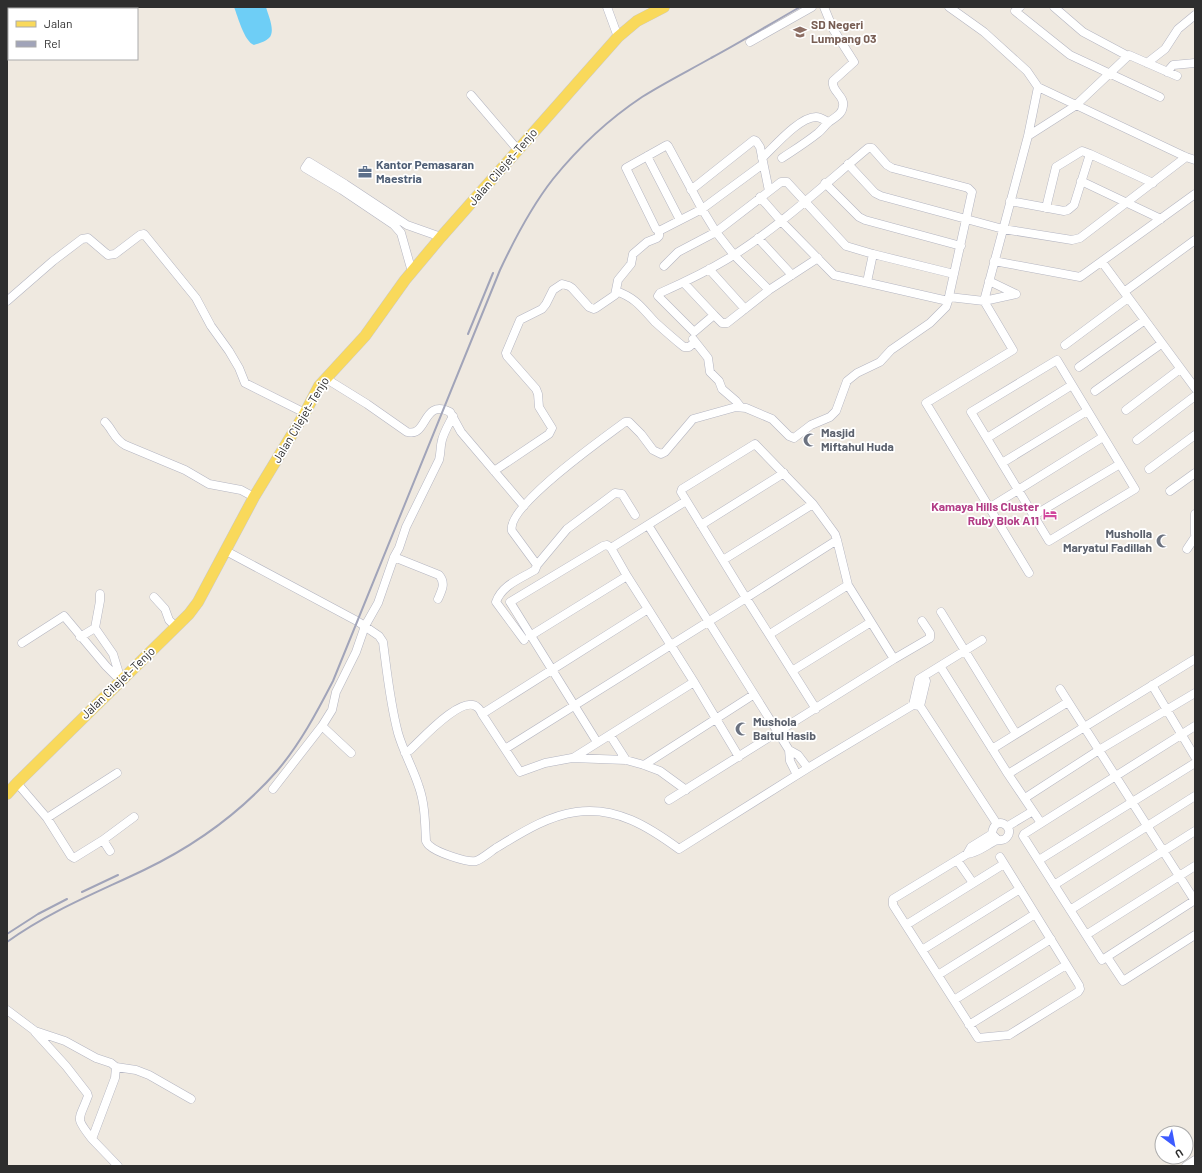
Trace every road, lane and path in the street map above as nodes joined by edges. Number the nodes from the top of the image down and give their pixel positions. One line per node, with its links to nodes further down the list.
1 (607, 7): 9 (street)
2 (663, 7): 9 (main road, Jalan Cilejet–Tenjo)
3 (812, 7): 10 (street)
4 (824, 7): 21 (street)
5 (949, 7): 17 (street)
6 (1020, 7): 15 (street)
7 (1054, 7): 11 (street)
8 (1195, 15): 12 (street)
9 (618, 37): 23 (main road, Jalan Cilejet–Tenjo)
10 (750, 42)
11 (1128, 56): 12 (street); 15 (street)
12 (1147, 63): 14 (street)
13 (1195, 63): 14 (street)
14 (1168, 72): 16 (street)
15 (1109, 73): 19 (street); 20 (street)
16 (1177, 76)
17 (1038, 87): 20 (street); 22 (street)
18 (472, 95): 23 (street)
19 (1160, 97)
20 (1075, 106): 22 (street); 26 (street)
21 (828, 122): 27 (street); 29 (street)
22 (1028, 136): 41 (street)
23 (518, 150): 54 (main road, Jalan Cilejet–Tenjo)
24 (1090, 154): 33 (street); 35 (street); 43 (street)
25 (647, 156): 36 (street); 47 (street); 51 (street)
26 (1186, 157): 28 (street); 35 (street)
27 (782, 158)
28 (1195, 160)
29 (762, 161): 36 (street); 37 (street); 44 (street)
30 (848, 164): 34 (street); 45 (street); 45 (street)
31 (307, 165): 32 (street)
32 (328, 178): 49 (street); 53 (street)
33 (1082, 181): 42 (street); 43 (street)
34 (825, 183): 40 (street); 57 (street)
35 (1153, 183): 42 (street)
36 (691, 190): 44 (street)
37 (769, 191): 39 (street); 40 (street)
38 (1195, 194): 46 (street)
39 (760, 197): 48 (street); 52 (street)
40 (804, 201): 48 (street); 58 (street)
41 (1010, 201): 43 (street); 50 (street)
42 (1126, 202): 46 (street); 50 (street)
43 (1046, 208)
44 (702, 209): 47 (street); 52 (street)
45 (966, 219): 50 (street); 57 (street)
46 (1161, 219): 62 (street)
47 (680, 220): 51 (street)
48 (781, 221): 55 (street); 60 (street)
49 (407, 225): 53 (street); 54 (street)
50 (1003, 229): 61 (street)
51 (659, 231): 72 (street)
52 (716, 232): 59 (street); 63 (street)
53 (400, 233): 65 (street)
54 (441, 237): 65 (main road, Jalan Cilejet–Tenjo)
55 (758, 238): 59 (street); 67 (street)
56 (1195, 240): 73 (street)
57 (961, 246): 66 (street)
58 (873, 254): 66 (street); 69 (street)
59 (734, 255): 64 (street); 71 (street)
60 (818, 258): 67 (street); 69 (street)
61 (994, 261): 62 (street); 68 (street)
62 (1102, 262): 73 (street)
63 (664, 266)
64 (709, 269): 70 (street); 77 (street)
65 (412, 272): 86 (main road, Jalan Cilejet–Tenjo)
66 (954, 274): 74 (street)
67 (792, 275): 71 (street)
68 (989, 281): 76 (street); 76 (street)
69 (867, 282): 74 (street)
70 (684, 283): 78 (street); 80 (street)
71 (769, 290): 77 (street)
72 (616, 291): 81 (street); 104 (street)
73 (1126, 295): 79 (street); 83 (street)
74 (949, 299): 76 (street); 91 (street)
75 (7, 301): 94 (street)
76 (984, 301): 113 (street)
77 (745, 309): 78 (street)
78 (714, 315): 80 (street)
79 (1145, 320): 82 (street); 84 (street)
80 (692, 331): 81 (street)
81 (695, 342): 91 (street)
82 (1161, 344): 85 (street); 89 (street)
83 (1065, 346)
84 (1079, 367)
85 (1180, 369): 88 (street); 92 (street)
86 (325, 378): 94 (main road, Jalan Cilejet–Tenjo); 95 (street)
87 (1072, 385): 93 (street); 98 (street); 98 (street)
88 (1195, 388)
89 (1095, 391)
90 (1195, 396): 100 (street)
91 (740, 406): 112 (street)
92 (1126, 410)
93 (1087, 411): 99 (street); 101 (street)
94 (305, 413): 109 (main road, Jalan Cilejet–Tenjo)
95 (453, 416): 104 (street); 124 (street)
96 (104, 422): 109 (street)
97 (1195, 436): 103 (street)
98 (987, 438): 101 (street)
99 (1103, 438): 102 (street); 107 (street)
100 (1137, 440)
101 (1002, 463): 107 (street)
102 (1120, 464): 116 (street); 116 (street)
103 (1149, 469)
104 (494, 471): 112 (street)
105 (784, 473): 110 (street); 111 (street); 118 (street)
106 (1195, 473): 108 (street)
107 (1017, 490): 113 (street); 116 (street)
108 (1170, 491)
109 (254, 497): 123 (main road, Jalan Cilejet–Tenjo)
110 (686, 501): 117 (street); 118 (street)
111 (813, 504): 120 (street); 125 (street)
112 (524, 506): 126 (street)
113 (989, 508): 127 (street)
114 (1195, 514): 119 (street)
115 (635, 515): 126 (street)
116 (1033, 516)
117 (648, 525): 121 (street); 136 (street)
118 (701, 525): 125 (street)
119 (1195, 536): 122 (street)
120 (837, 540): 129 (street); 132 (street)
121 (611, 548): 128 (street); 144 (street)
122 (1187, 548)
123 (226, 551): 139 (street); 140 (main road, Jalan Cilejet–Tenjo)
124 (394, 556): 133 (street); 139 (street)
125 (723, 560): 132 (street)
126 (537, 565): 144 (street)
127 (1029, 574)
128 (627, 576): 134 (street); 144 (street)
129 (848, 585): 138 (street); 142 (street)
130 (100, 594): 141 (street)
131 (154, 597): 140 (street)
132 (746, 598): 136 (street); 142 (street)
133 (438, 599)
134 (648, 609): 147 (street); 152 (street)
135 (941, 612): 148 (street)
136 (708, 621): 147 (street); 159 (street)
137 (922, 621): 150 (street)
138 (871, 622): 150 (street); 153 (street)
139 (365, 626): 167 (street); 180 (street)
140 (176, 627): 154 (main road, Jalan Cilejet–Tenjo)
141 (94, 628): 143 (street); 154 (street)
142 (770, 634): 153 (street)
143 (80, 636): 146 (street); 154 (street)
144 (527, 638): 152 (street)
145 (982, 640): 148 (street)
146 (22, 643)
147 (671, 645): 155 (street); 162 (street)
148 (965, 651): 151 (street); 171 (street)
149 (1195, 658): 156 (street)
150 (894, 659): 163 (street)
151 (940, 666): 161 (street); 175 (street)
152 (552, 670): 162 (street); 165 (street)
153 (792, 671): 163 (street)
154 (121, 681): 192 (main road, Jalan Cilejet–Tenjo)
155 (694, 682): 166 (street); 172 (street)
156 (1152, 685): 164 (street); 169 (street)
157 (1060, 689): 160 (street)
158 (1195, 693): 164 (street)
159 (753, 695): 166 (street); 170 (street)
160 (1068, 702): 169 (street); 171 (street)
161 (916, 705): 187 (street); 204 (street)
162 (575, 706): 174 (street); 176 (street)
163 (816, 709): 170 (street)
164 (1167, 710): 173 (street); 178 (street)
165 (482, 714): 176 (street); 180 (street)
166 (716, 719): 181 (street); 186 (street)
167 (322, 726): 179 (street); 193 (street)
168 (1195, 726): 173 (street)
169 (1085, 728): 178 (street); 189 (street)
170 (777, 732): 177 (street); 181 (street)
171 (1016, 734): 175 (street)
172 (610, 735): 174 (street); 184 (street)
173 (1182, 735): 182 (street); 191 (street)
174 (597, 742): 183 (street)
175 (992, 749): 189 (street)
176 (505, 750): 183 (street)
177 (789, 750): 187 (street); 190 (street)
178 (1099, 750): 191 (street); 197 (street)
179 (351, 753)
180 (404, 753): 190 (street)
181 (740, 757): 194 (street)
182 (1195, 757)
183 (572, 758): 184 (street)
184 (626, 760): 186 (street)
185 (1195, 763): 199 (street)
186 (644, 765): 194 (street)
187 (808, 768): 190 (street)
188 (117, 773): 202 (street)
189 (1008, 774): 197 (street)
190 (797, 775)
191 (1116, 776): 199 (street); 203 (street)
192 (17, 782): 195 (main road, Jalan Cilejet–Tenjo); 202 (street)
193 (273, 789)
194 (686, 790): 198 (street)
195 (7, 794)
196 (1195, 796): 206 (street)
197 (1025, 798): 200 (street)
198 (669, 800)
199 (1132, 802): 206 (street); 213 (street)
200 (1033, 811): 203 (street); 205 (street)
201 (134, 817): 209 (street)
202 (47, 818): 209 (street)
203 (1041, 823): 213 (street)
204 (997, 824): 205 (street); 208 (street)
205 (1008, 826): 208 (street)
206 (1147, 826): 211 (street); 217 (street)
207 (1195, 831): 211 (street)
208 (994, 836): 212 (street)
209 (102, 840): 210 (street)
210 (110, 851)
211 (1163, 851): 215 (street); 220 (street)
212 (957, 860): 216 (street); 222 (street)
213 (1039, 860): 217 (street)
214 (1195, 866): 215 (street)
215 (1179, 876): 219 (street); 223 (street)
216 (973, 883): 218 (street); 222 (street)
217 (1054, 885): 220 (street)
218 (1020, 889): 221 (street); 226 (street)
219 (1195, 900): 227 (street)
220 (1070, 910): 223 (street)
221 (1035, 914): 225 (street); 229 (street)
222 (906, 925): 226 (street)
223 (1086, 935): 227 (street)
224 (1195, 935): 227 (street)
225 (1050, 939): 228 (street); 230 (street)
226 (922, 950): 229 (street)
227 (1107, 957)
228 (1066, 965): 232 (street); 232 (street)
229 (938, 975): 230 (street)
230 (954, 1000): 232 (street)
231 (7, 1010): 233 (street)
232 (969, 1025)
233 (35, 1031): 234 (street); 236 (street)
234 (116, 1067): 235 (street); 236 (street)
235 (192, 1100)
236 (92, 1139): 238 (street)
237 (1195, 1160): 239 (street)
238 (118, 1166)
239 (1186, 1166)

